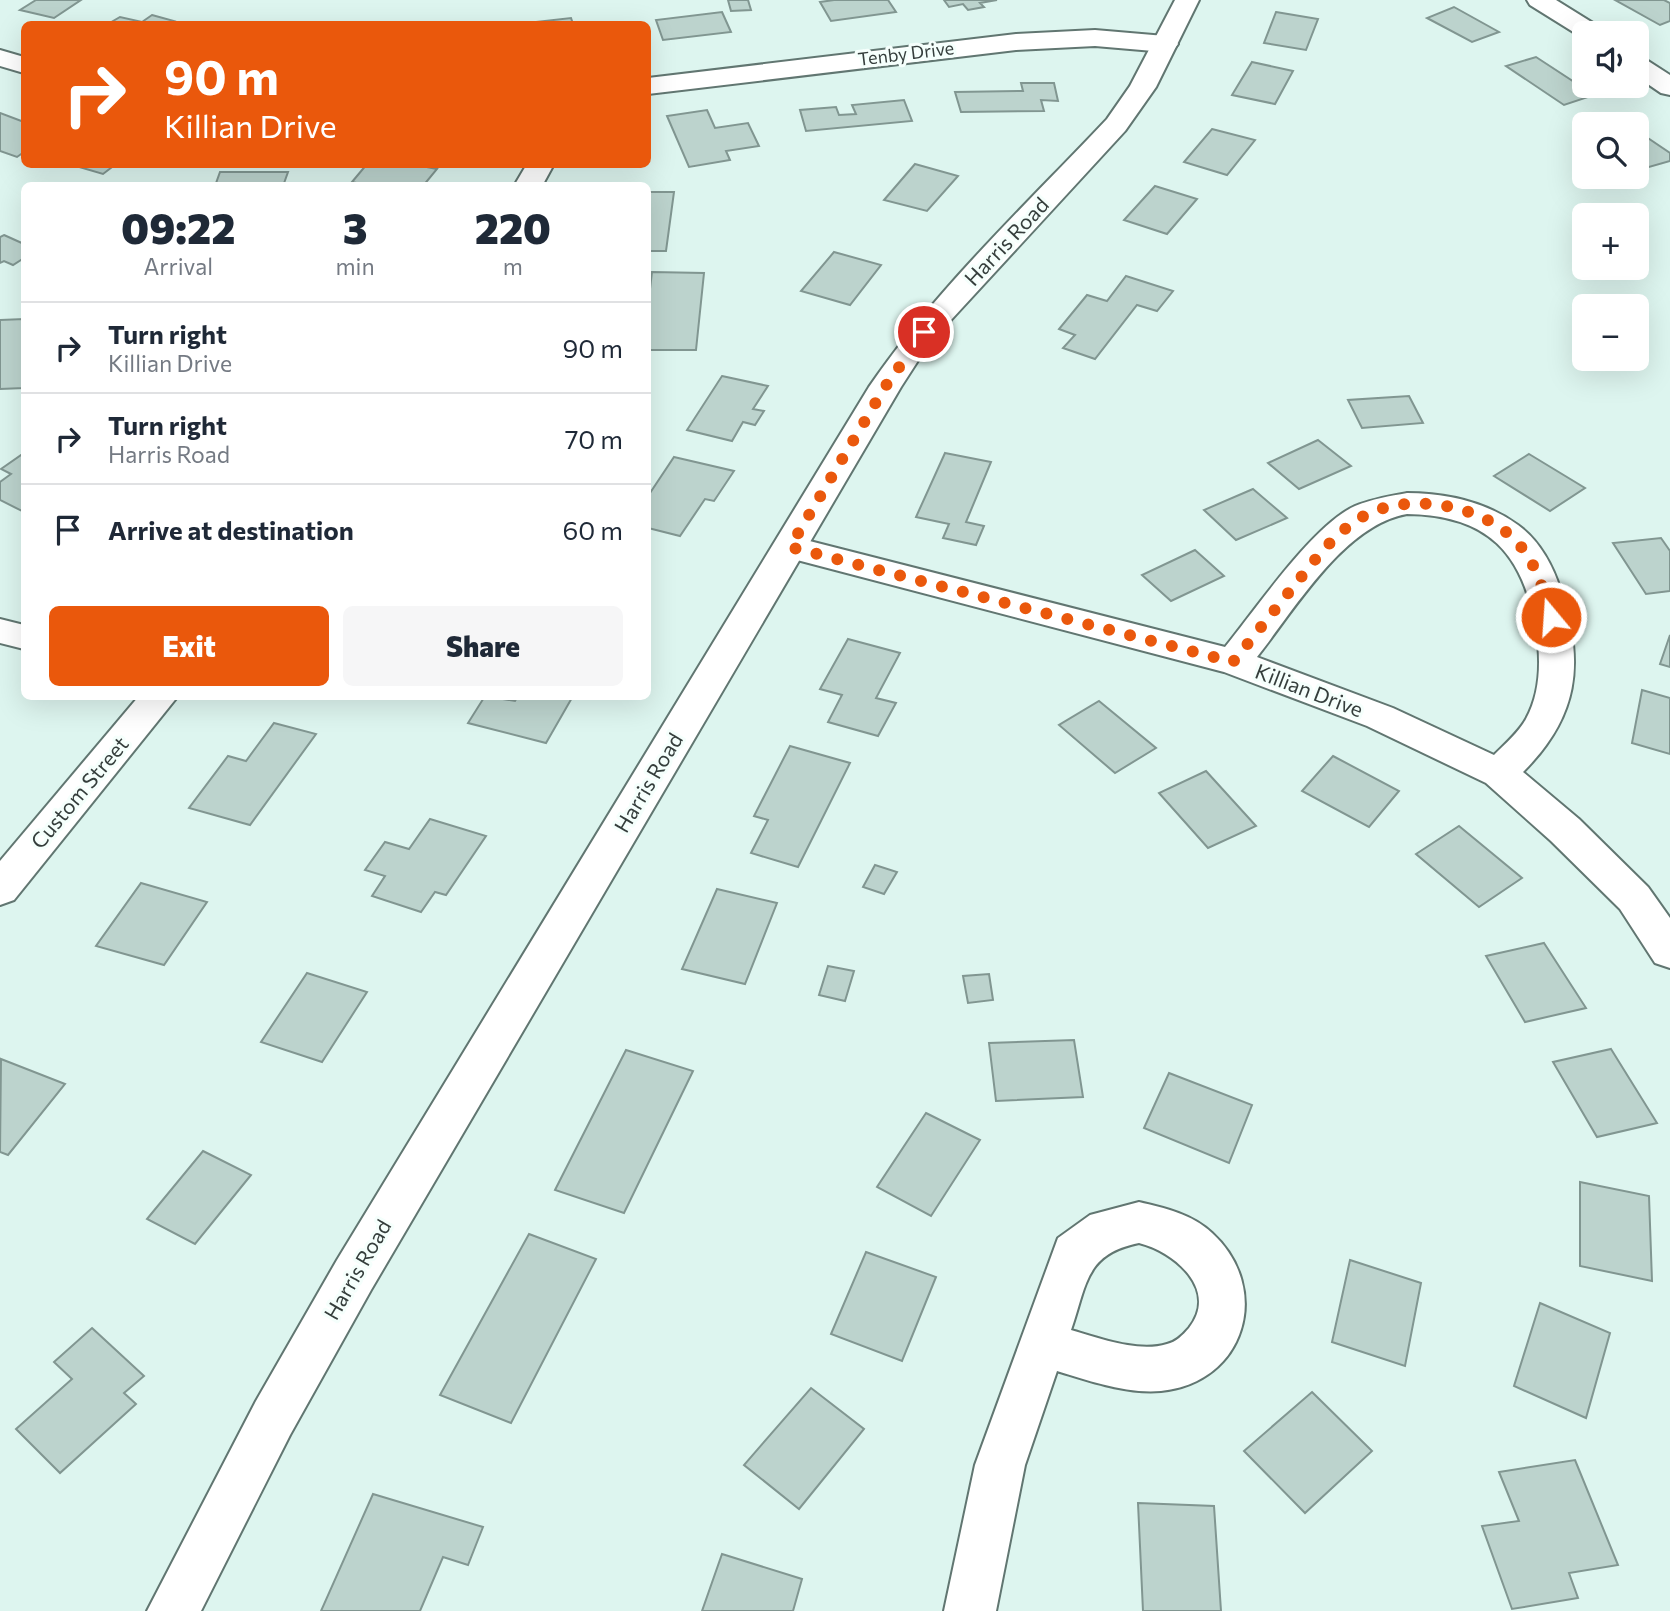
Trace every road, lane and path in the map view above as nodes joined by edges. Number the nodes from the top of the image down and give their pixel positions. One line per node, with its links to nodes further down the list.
1 (1187, 0): 4 (street, Harris Road)
2 (1539, 0): 3 (street)
3 (1573, 21)
4 (1165, 44): 8 (street, Tenby Drive); 10 (street, Harris Road)
5 (0, 58): 6 (street)
6 (21, 64)
7 (1649, 73): 9 (street)
8 (651, 86)
9 (1670, 87)
10 (790, 547): 13 (street, Killian Drive); 19 (street, Harris Road)
11 (0, 631): 12 (street)
12 (21, 636)
13 (1233, 662): 15 (street, Killian Drive); 15 (street)
14 (157, 700): 16 (street, Custom Street)
15 (1499, 773): 17 (street, Killian Drive)
16 (0, 889)
17 (1670, 951)
18 (1043, 1345): 20 (street)
19 (173, 1611)
20 (970, 1611)

